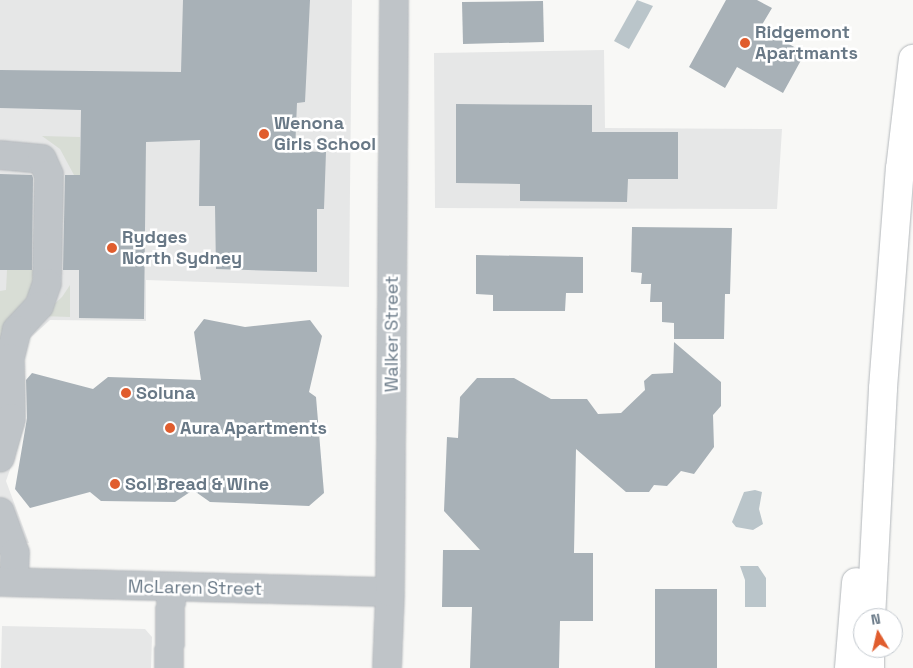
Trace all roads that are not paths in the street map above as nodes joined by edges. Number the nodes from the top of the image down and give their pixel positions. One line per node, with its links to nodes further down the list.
1 (394, 0): 9 (street, Walker Street)
2 (913, 59): 4 (highway)
3 (0, 155): 5 (street)
4 (882, 388): 10 (highway); 13 (highway)
5 (0, 458)
6 (0, 512): 7 (street)
7 (7, 582): 8 (street, McLaren Street)
8 (171, 587): 9 (street, McLaren Street); 11 (street)
9 (390, 592): 12 (street, Walker Street)
10 (871, 608)
11 (170, 668)
12 (387, 668)
13 (849, 668)

